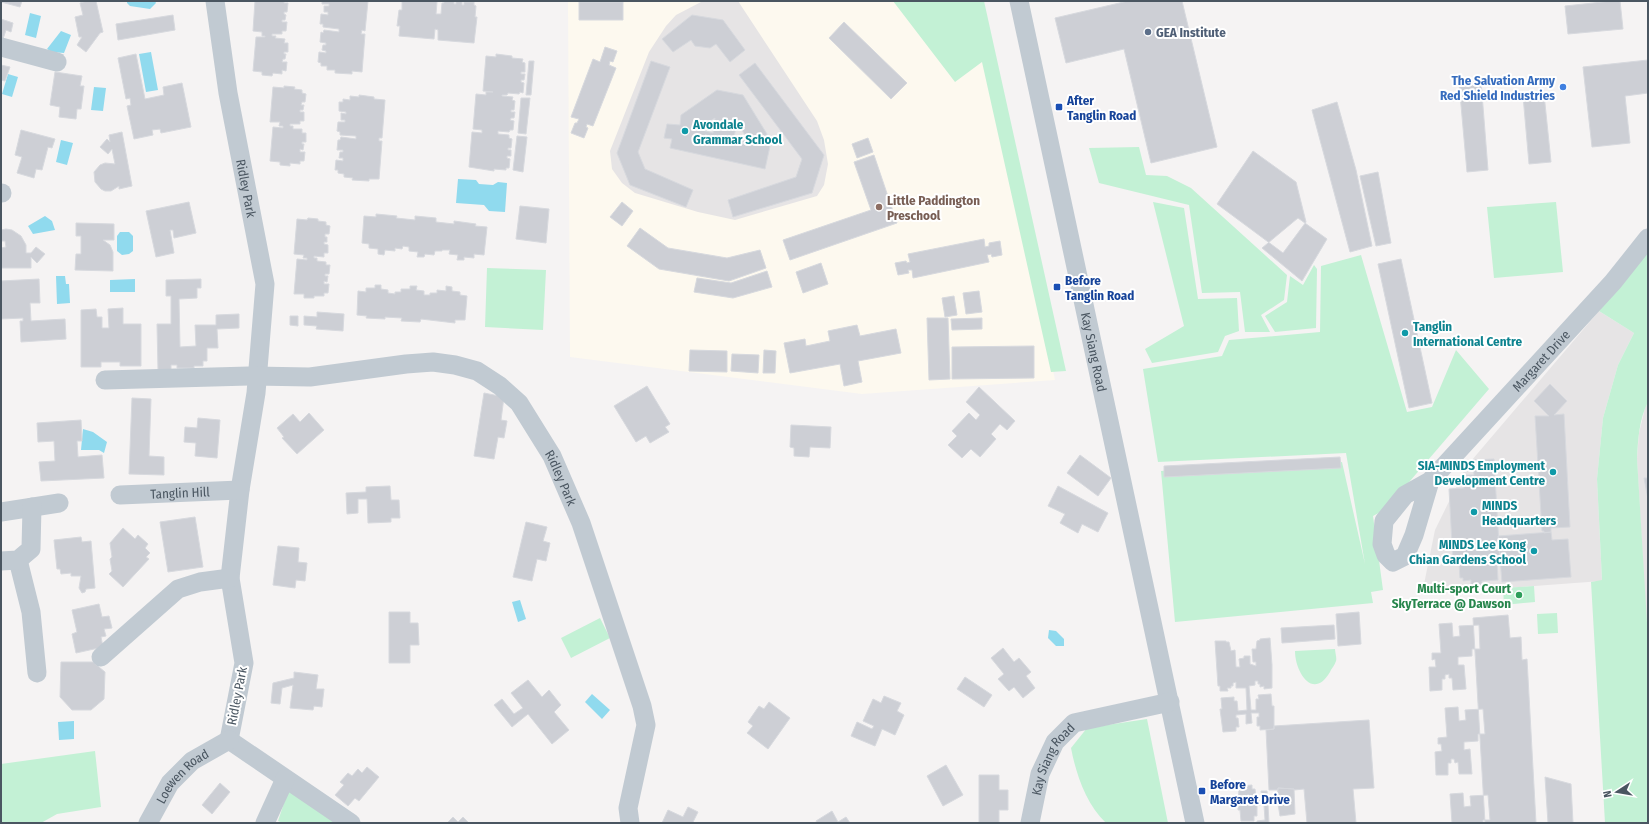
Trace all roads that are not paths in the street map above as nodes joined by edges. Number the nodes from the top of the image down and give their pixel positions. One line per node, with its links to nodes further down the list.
1 (215, 1): 6 (street, Ridley Park)
2 (1019, 1): 18 (street, Kay Siang Road)
3 (1, 47): 4 (street)
4 (57, 62)
5 (1648, 238): 8 (street, Margaret Drive)
6 (256, 376): 7 (street, Ridley Park); 9 (street, Ridley Park); 24 (street, Ridley Park)
7 (105, 380)
8 (1430, 481)
9 (240, 490): 10 (street, Tanglin Hill); 15 (street, Ridley Park)
10 (120, 495)
11 (59, 503): 12 (street)
12 (32, 507): 13 (street); 14 (street)
13 (1, 512)
14 (10, 560): 17 (street)
15 (230, 578): 16 (street); 19 (street, Ridley Park)
16 (102, 657)
17 (37, 673)
18 (1170, 702): 25 (street, Kay Siang Road); 26 (street, Kay Siang Road)
19 (229, 740): 20 (street, Ridley Park); 21 (street, Loewen Road)
20 (285, 779): 22 (street); 23 (street, Ridley Park)
21 (148, 823)
22 (265, 823)
23 (351, 823)
24 (630, 823)
25 (1030, 823)
26 (1195, 823)

